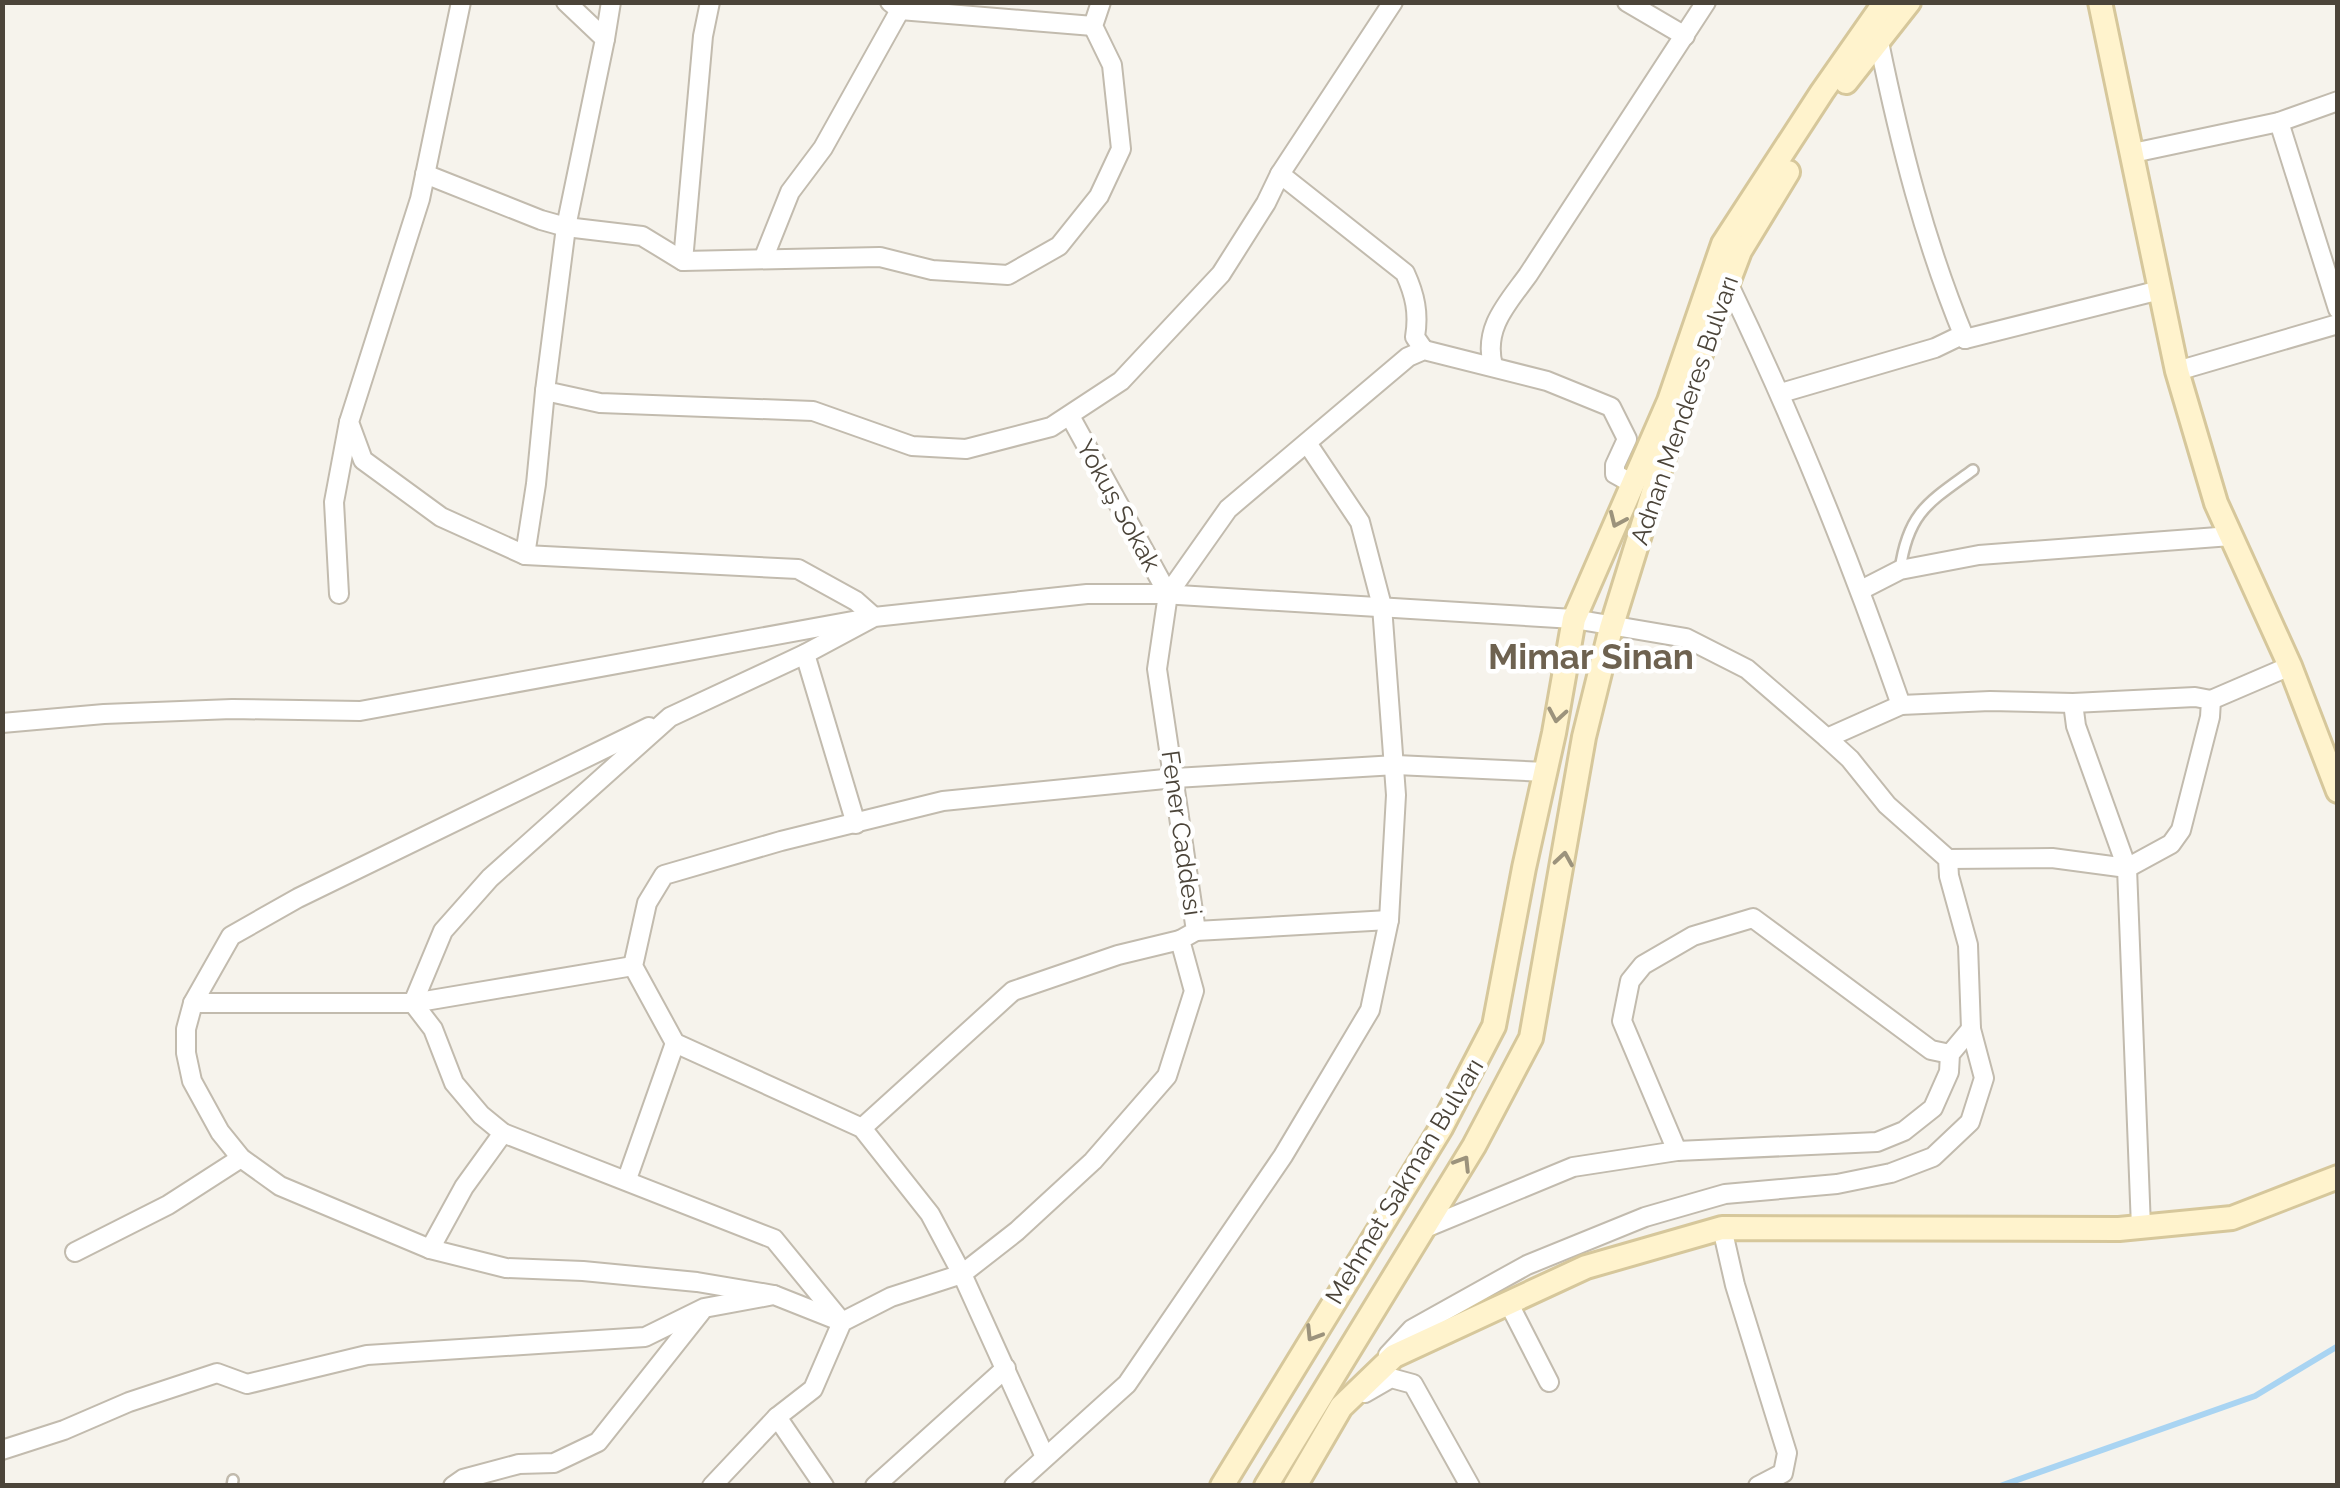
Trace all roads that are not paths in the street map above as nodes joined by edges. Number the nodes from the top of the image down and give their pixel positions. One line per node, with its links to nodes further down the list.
1 (461, 2): 20 (street)
2 (566, 2): 15 (street)
3 (610, 2): 15 (street)
4 (710, 2): 24 (street)
5 (1101, 2): 13 (street)
6 (1393, 2): 21 (street)
7 (1626, 2): 14 (street)
8 (1706, 2): 14 (street)
9 (1886, 2): 39 (main road, Adnan Menderes Bulvarı)
10 (1908, 2): 16 (main road, Adnan Menderes Bulvarı)
11 (2100, 2): 19 (main road)
12 (895, 6): 13 (street); 23 (street)
13 (1093, 26): 23 (street)
14 (1685, 36): 31 (street)
15 (604, 39): 22 (street)
16 (1879, 42): 25 (main road, Adnan Menderes Bulvarı); 29 (street)
17 (2338, 101): 18 (street)
18 (2280, 122): 19 (street); 27 (street)
19 (2133, 154): 26 (main road)
20 (426, 174): 22 (street); 36 (street)
21 (1280, 174): 30 (street); 35 (street)
22 (566, 227): 24 (street); 33 (street)
23 (764, 258): 24 (street)
24 (683, 261)
25 (1728, 285): 34 (street); 49 (main road, Adnan Menderes Bulvarı)
26 (2160, 290): 29 (street); 32 (main road)
27 (2338, 308)
28 (2338, 324): 32 (street)
29 (1965, 339): 34 (street)
30 (1424, 350): 31 (street); 37 (street)
31 (1494, 366): 39 (street)
32 (2177, 371): 40 (main road)
33 (545, 391): 35 (street); 41 (street)
34 (1781, 393): 43 (street)
35 (1070, 416): 45 (street, Yokuş Sokak)
36 (349, 422): 41 (street); 44 (street)
37 (1307, 443): 45 (street); 46 (street)
38 (1974, 470): 42 (lane)
39 (1633, 484): 48 (main road, Adnan Menderes Bulvarı, one-way to 48)
40 (2231, 536): 42 (street); 51 (main road)
41 (524, 555): 47 (street)
42 (1900, 570): 43 (street)
43 (1861, 590): 54 (street)
44 (339, 594)
45 (1168, 594): 46 (street); 47 (street); 61 (street, Fener Caddesi)
46 (1382, 606): 48 (street); 59 (street)
47 (874, 617): 50 (street); 56 (street)
48 (1574, 619): 49 (street); 60 (main road, Mehmet Sakman Bulvarı, one-way to 60)
49 (1611, 628): 57 (street); 82 (main road, Mehmet Sakman Bulvarı, one-way to 49)
50 (805, 654): 55 (street); 63 (street)
51 (2290, 666): 52 (street); 58 (main road)
52 (2210, 700): 53 (street); 65 (street)
53 (2073, 703): 54 (street); 65 (street)
54 (1901, 705): 57 (street)
55 (670, 716): 69 (street); 70 (street)
56 (2, 723)
57 (1827, 738): 64 (street)
58 (2329, 745): 62 (main road)
59 (1396, 765): 60 (street); 61 (street); 66 (street)
60 (1546, 772): 101 (main road, Mehmet Sakman Bulvarı, one-way to 101)
61 (1176, 778): 63 (street); 67 (street, Fener Caddesi)
62 (2338, 792)
63 (856, 824): 68 (street)
64 (1948, 859): 65 (street); 71 (street)
65 (2127, 868): 80 (street)
66 (1389, 920): 67 (street); 95 (street)
67 (1188, 936): 74 (street); 85 (street, Fener Caddesi)
68 (632, 966): 70 (street); 72 (street)
69 (193, 1003): 70 (street); 77 (street)
70 (413, 1003): 75 (street)
71 (1972, 1028): 73 (street); 92 (street)
72 (676, 1043): 74 (street); 79 (street)
73 (1950, 1054): 76 (street); 76 (street)
74 (862, 1128): 85 (street)
75 (503, 1133): 79 (street); 83 (street)
76 (1676, 1151): 82 (street)
77 (240, 1158): 83 (street); 84 (street)
78 (2338, 1177): 80 (main road)
79 (627, 1180): 89 (street)
80 (2142, 1227): 81 (main road)
81 (1722, 1228): 87 (main road); 105 (street)
82 (1422, 1229): 102 (main road, Mehmet Sakman Bulvarı)
83 (430, 1249): 86 (street)
84 (75, 1252)
85 (962, 1274): 89 (street, Fener Caddesi); 90 (street)
86 (774, 1295): 88 (street); 89 (street)
87 (1508, 1302): 91 (street); 92 (main road)
88 (704, 1308): 94 (street); 96 (street)
89 (842, 1322): 93 (street)
90 (1006, 1368): 95 (street); 99 (street)
91 (1550, 1382)
92 (1341, 1407): 103 (main road); 104 (street)
93 (777, 1417): 97 (street); 98 (street)
94 (2, 1450)
95 (1044, 1457): 100 (street)
96 (453, 1486)
97 (712, 1486)
98 (824, 1486)
99 (875, 1486)
100 (1014, 1486)
101 (1222, 1486)
102 (1266, 1486)
103 (1295, 1486)
104 (1470, 1486)
105 (1758, 1486)

